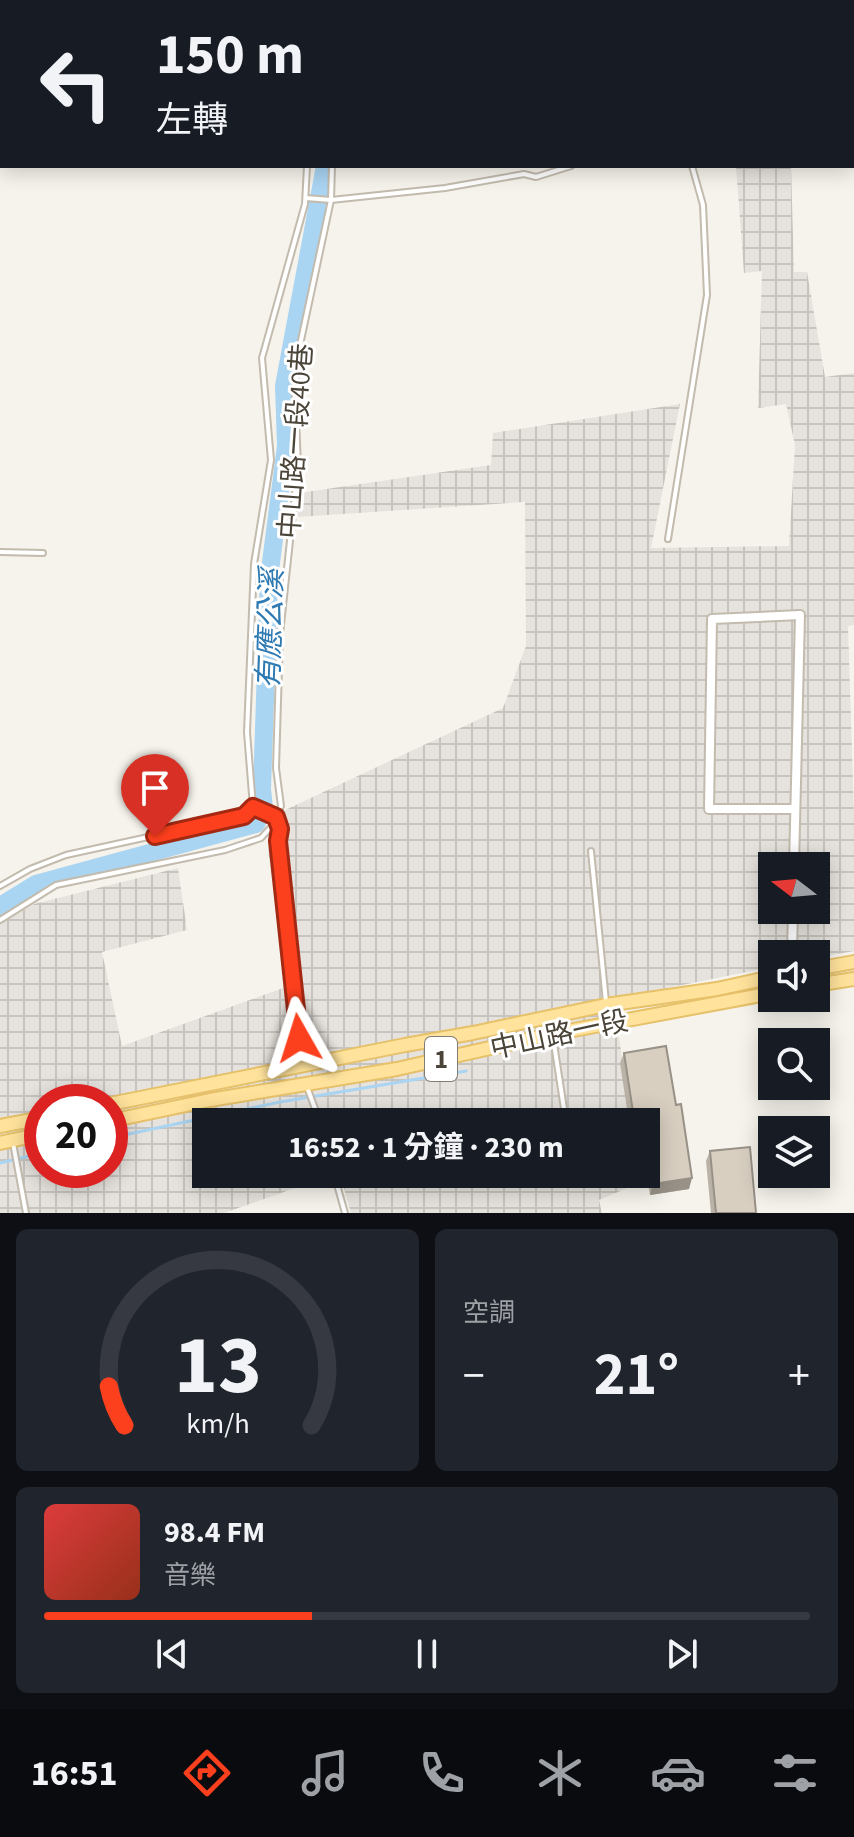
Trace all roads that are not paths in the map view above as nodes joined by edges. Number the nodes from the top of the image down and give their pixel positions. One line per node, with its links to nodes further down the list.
1 (307, 168): 5 (lane, 中山路一段40巷)
2 (332, 168): 6 (lane, 中山路一段40巷)
3 (565, 168): 6 (lane)
4 (693, 168): 7 (lane)
5 (305, 198): 6 (lane); 10 (lane, 中山路一段40巷)
6 (331, 200): 12 (lane, 中山路一段40巷)
7 (668, 539)
8 (0, 552): 9 (lane)
9 (43, 553)
10 (253, 807): 12 (street); 15 (lane)
11 (794, 809): 11 (street); 14 (street)
12 (276, 817): 16 (lane); 27 (lane, 中山路一段40巷)
13 (591, 851): 23 (lane)
14 (794, 852)
15 (0, 886)
16 (0, 920)
17 (854, 962): 18 (main road)
18 (830, 966)
19 (854, 979): 21 (main road)
20 (758, 980): 23 (main road, 中山路一段 / 1)
21 (830, 983)
22 (758, 996): 25 (main road, 中山路一段 / 1)
23 (606, 1005): 24 (main road, 中山路一段 / 1)
24 (473, 1033): 26 (main road); 27 (main road, 中山路一段 / 1)
25 (552, 1034): 26 (main road, 中山路一段 / 1); 31 (lane)
26 (476, 1051): 28 (main road, 中山路一段 / 1)
27 (302, 1066): 29 (main road, 中山路一段 / 1)
28 (306, 1084): 30 (lane); 32 (main road, 中山路一段 / 1)
29 (128, 1100)
30 (315, 1108)
31 (564, 1108)
32 (128, 1117)
33 (24, 1121): 34 (main road)
34 (0, 1126)
35 (6, 1142): 37 (lane)
36 (338, 1188): 38 (lane)
37 (26, 1213)
38 (345, 1213)

